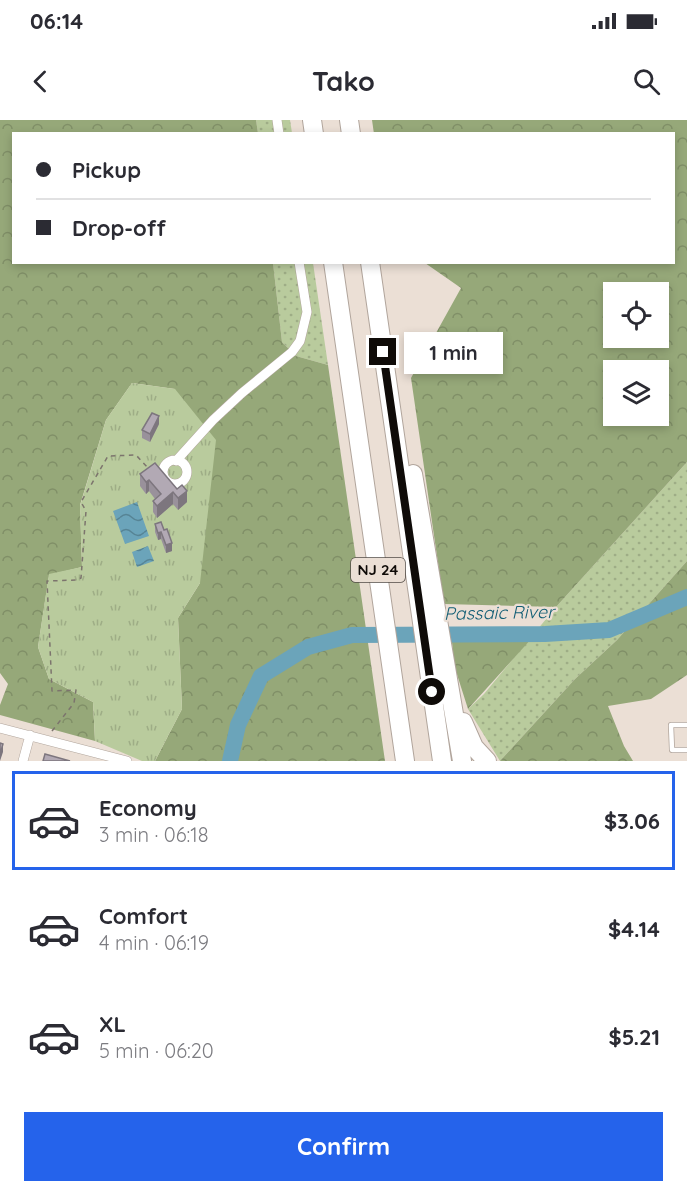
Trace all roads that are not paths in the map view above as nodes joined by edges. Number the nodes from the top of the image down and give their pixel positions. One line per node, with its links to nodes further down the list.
1 (299, 264): 4 (street)
2 (333, 264): 13 (highway, NJ 24)
3 (370, 264): 5 (highway, NJ 24)
4 (176, 461)
5 (434, 647): 6 (highway); 14 (highway, NJ 24)
6 (452, 695): 15 (highway); 16 (highway)
7 (687, 725): 10 (lane)
8 (0, 728): 9 (street)
9 (30, 735): 11 (street); 12 (street)
10 (687, 750)
11 (23, 761)
12 (127, 761)
13 (405, 761)
14 (442, 761)
15 (462, 761)
16 (487, 761)

